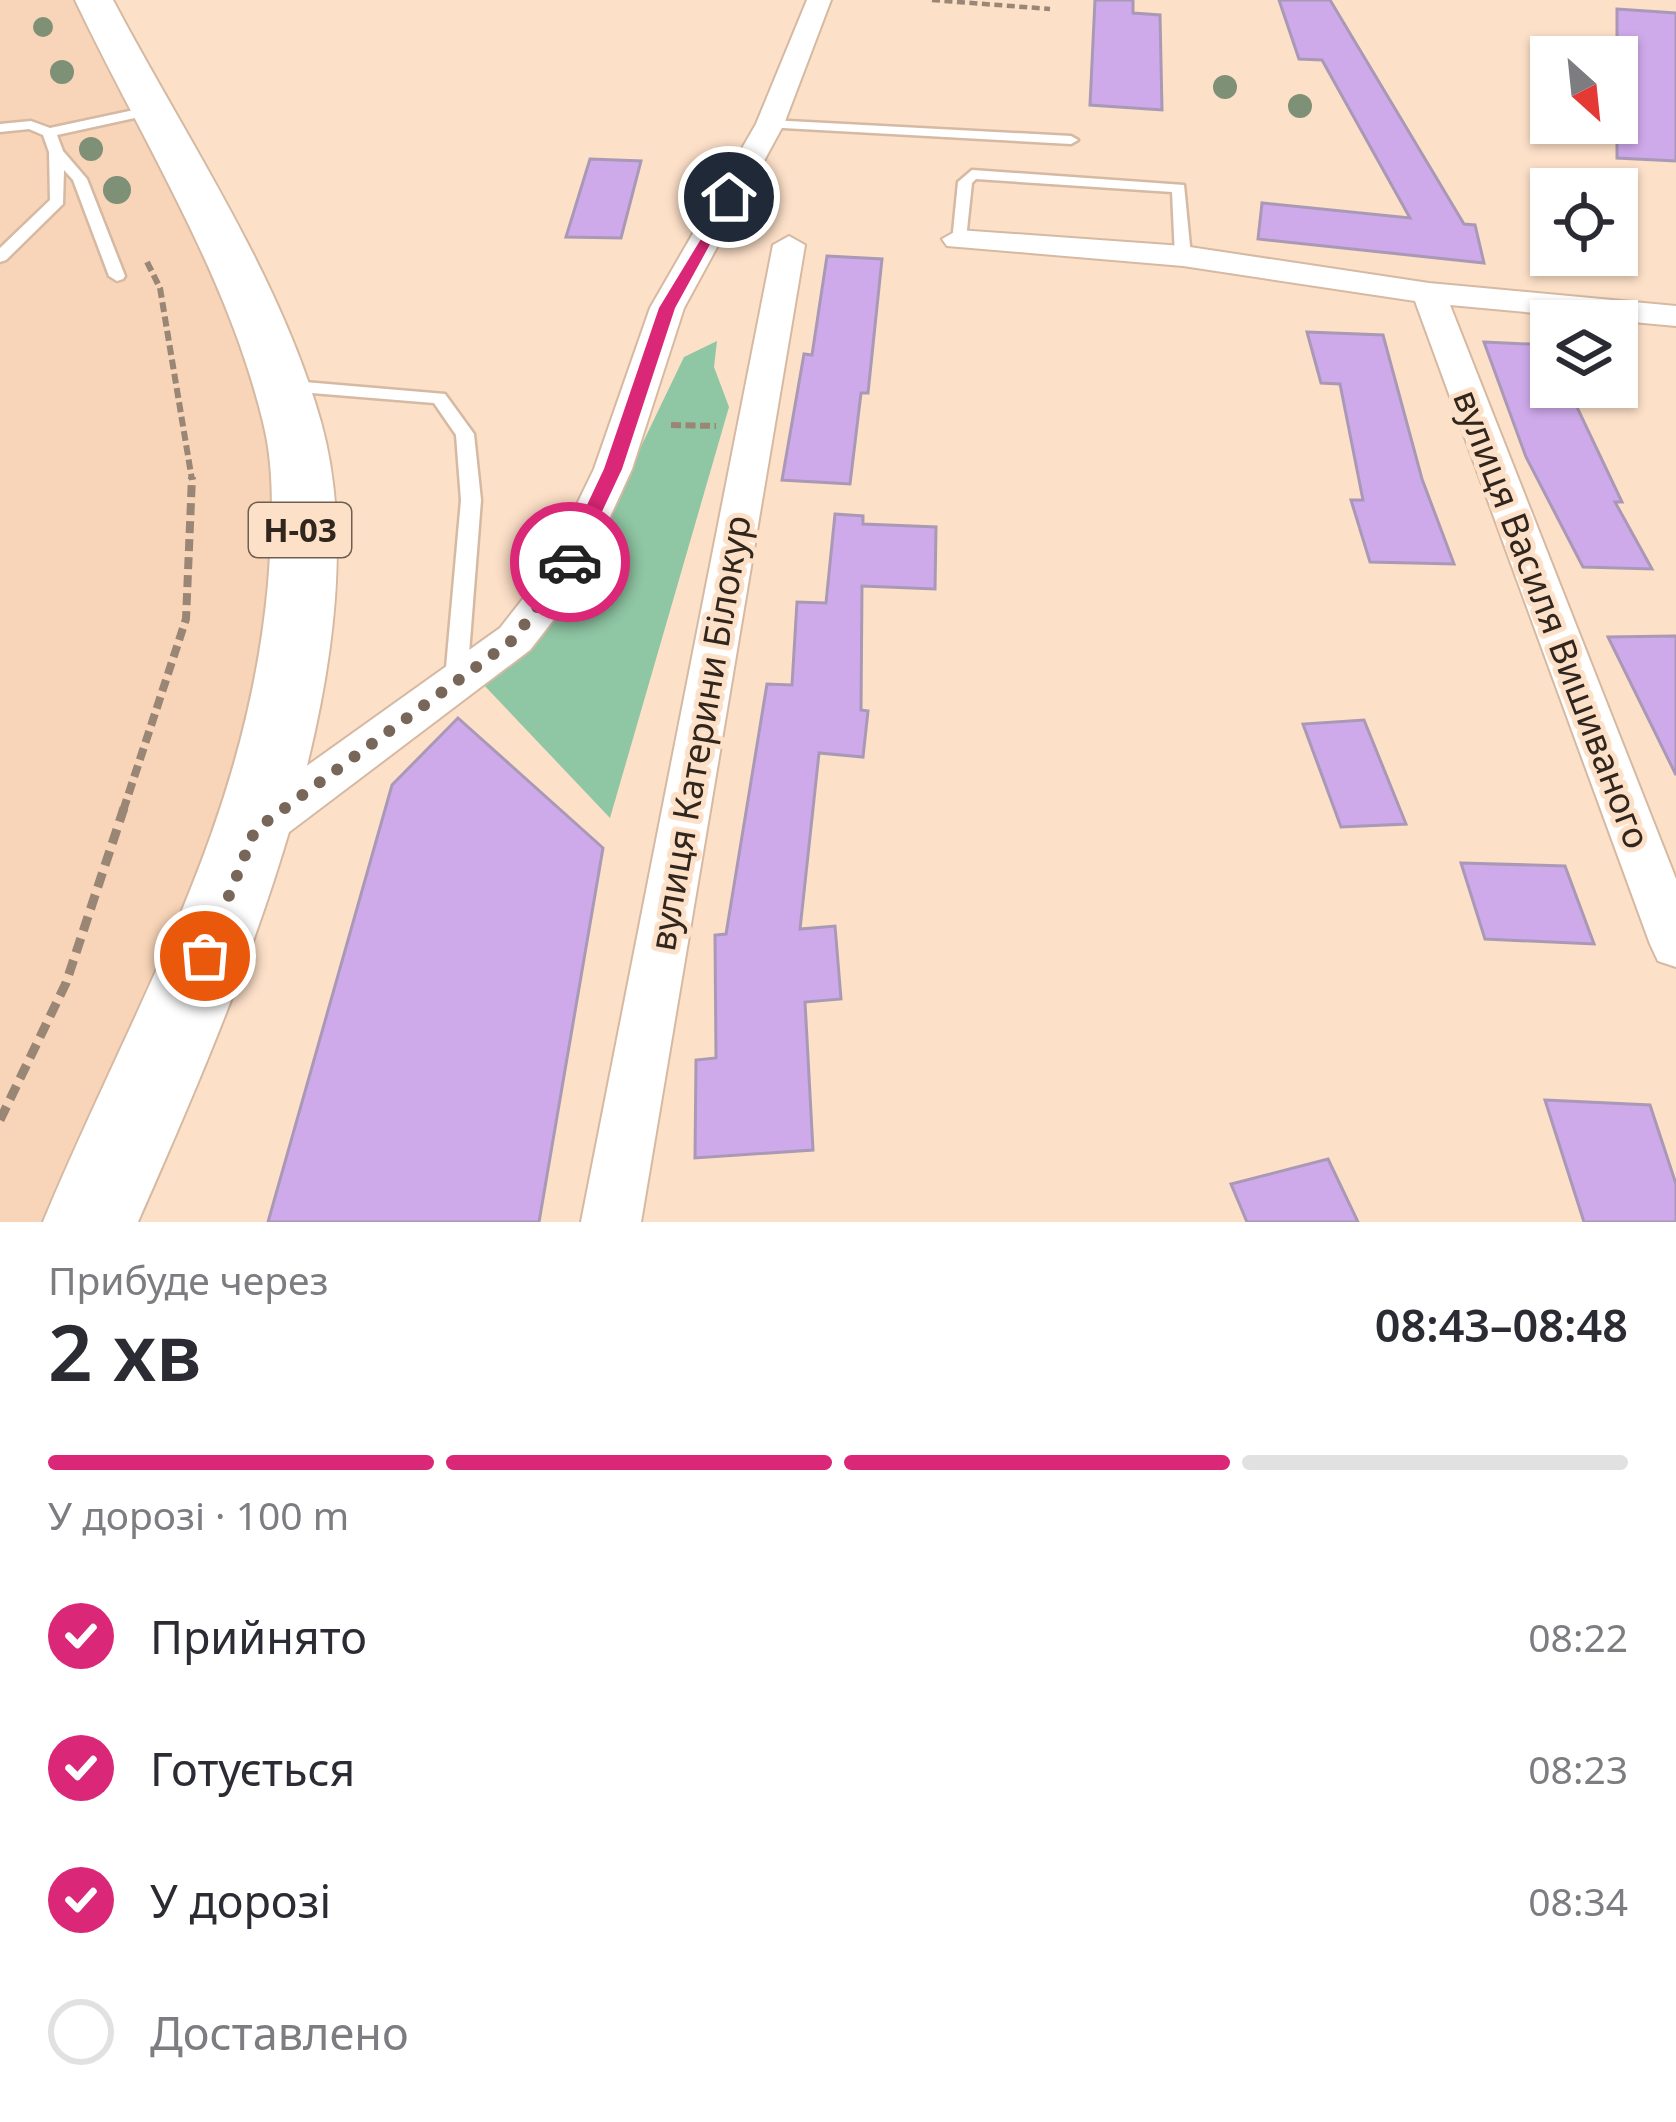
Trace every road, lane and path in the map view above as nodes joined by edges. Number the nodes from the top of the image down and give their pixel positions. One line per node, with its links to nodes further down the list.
1 (94, 0): 5 (main road, Н-03)
2 (819, 0): 6 (street)
3 (932, 0): 4 (path)
4 (1050, 9)
5 (148, 111): 8 (lane); 19 (main road, Н-03)
6 (770, 124): 9 (lane); 20 (street)
7 (0, 128): 8 (lane)
8 (49, 133): 10 (lane)
9 (1071, 140)
10 (56, 152): 15 (lane); 16 (lane)
11 (958, 239): 14 (street); 14 (lane)
12 (789, 245): 21 (street, вулиця Катерини Білокур)
13 (140, 248): 25 (path)
14 (1183, 256): 17 (street)
15 (0, 257)
16 (117, 275)
17 (1429, 293): 18 (street); 24 (street, вулиця Василя Вишиваного)
18 (1676, 316)
19 (278, 386): 22 (lane); 23 (main road, Н-03)
20 (628, 426): 21 (path); 22 (street)
21 (756, 428): 27 (street, вулиця Катерини Білокур)
22 (455, 680): 23 (street)
23 (255, 830): 26 (main road, Н-03)
24 (1676, 944)
25 (0, 1120)
26 (90, 1222)
27 (611, 1222)

